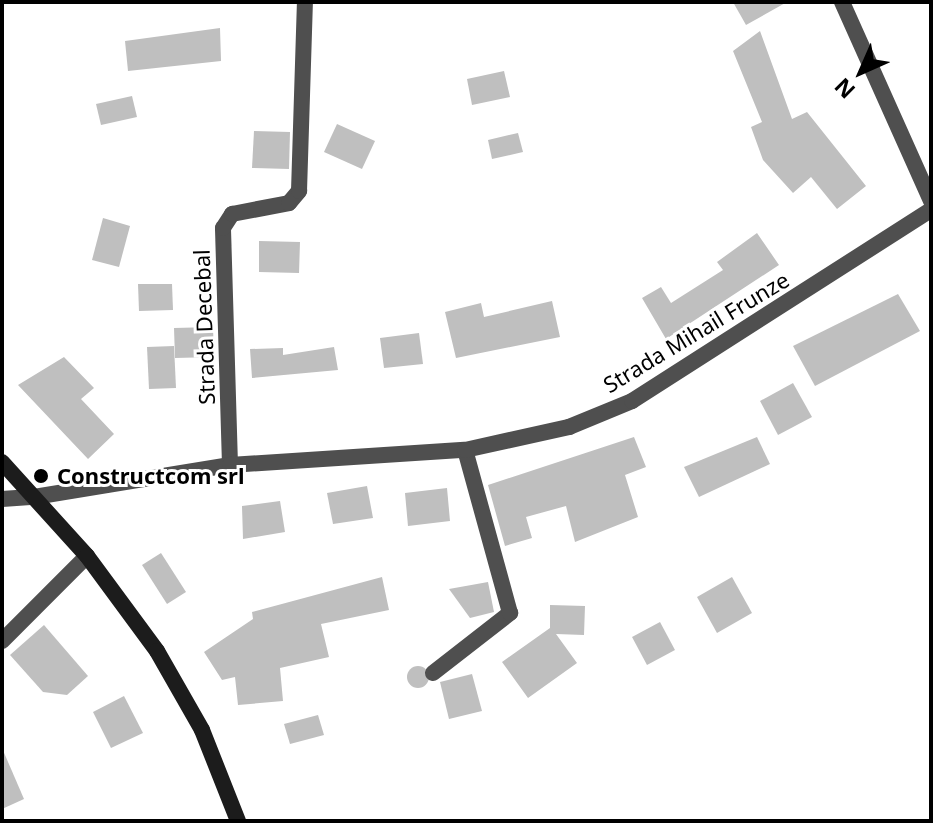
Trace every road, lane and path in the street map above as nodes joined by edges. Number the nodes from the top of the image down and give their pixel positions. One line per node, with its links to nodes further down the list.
1 (305, 2): 7 (street, Strada Decebal)
2 (842, 2): 3 (street)
3 (931, 201)
4 (931, 210): 5 (street, Strada Mihail Frunze)
5 (465, 450): 7 (street, Strada Mihail Frunze); 12 (street)
6 (2, 462): 8 (main road)
7 (230, 465): 8 (street, Strada Mihail Frunze)
8 (34, 497): 9 (street, Strada Mihail Frunze); 10 (main road)
9 (2, 499)
10 (87, 556): 11 (street); 13 (main road)
11 (2, 641)
12 (433, 673)
13 (238, 821)

